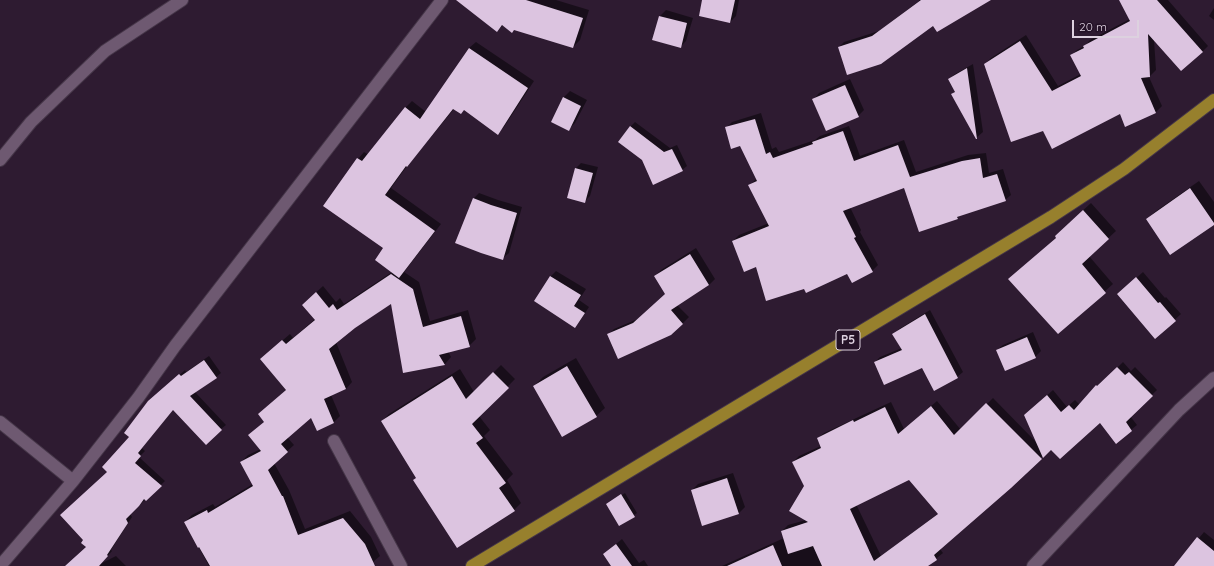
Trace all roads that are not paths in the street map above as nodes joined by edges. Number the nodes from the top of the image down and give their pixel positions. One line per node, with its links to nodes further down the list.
1 (182, 0): 4 (street)
2 (442, 0): 8 (street)
3 (1214, 100): 11 (main road, P5)
4 (0, 160)
5 (1214, 378): 12 (street)
6 (0, 422): 8 (street)
7 (334, 441): 10 (street)
8 (73, 481): 9 (street)
9 (0, 566)
10 (401, 566)
11 (472, 566)
12 (1032, 566)

